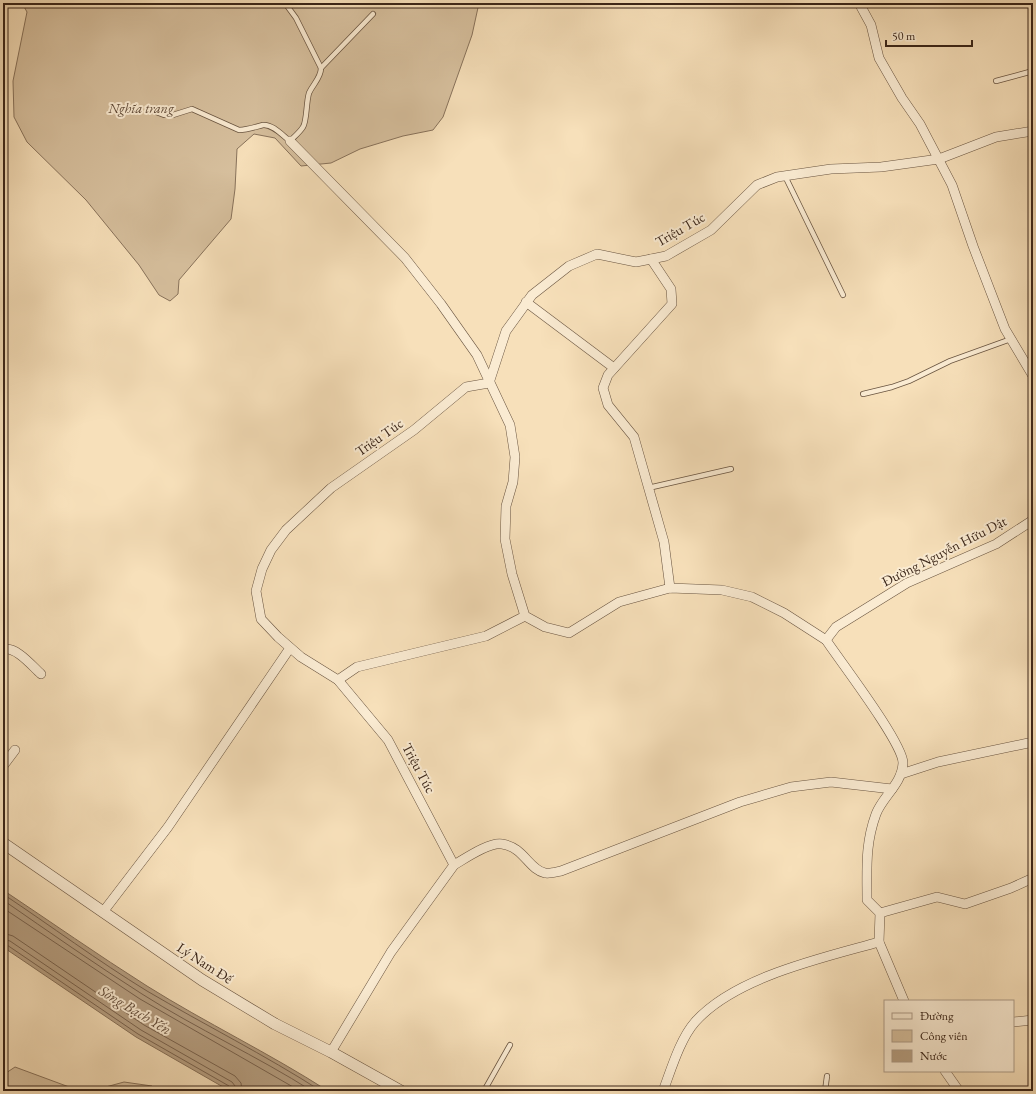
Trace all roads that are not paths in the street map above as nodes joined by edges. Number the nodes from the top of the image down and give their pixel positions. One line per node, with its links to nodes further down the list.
1 (285, 3): 4 (lane)
2 (860, 3): 10 (street)
3 (373, 14): 4 (lane)
4 (321, 68): 9 (lane)
5 (1033, 71): 6 (lane)
6 (996, 81)
7 (148, 109): 9 (lane)
8 (1033, 131): 10 (street, Triệu Túc)
9 (290, 141): 18 (street)
10 (939, 160): 11 (street, Triệu Túc); 15 (street)
11 (785, 176): 12 (street, Triệu Túc); 13 (lane)
12 (651, 259): 14 (street, Triệu Túc); 16 (street)
13 (843, 295)
14 (526, 302): 16 (street); 18 (street, Triệu Túc)
15 (1011, 339): 17 (street); 19 (lane)
16 (614, 368): 21 (street)
17 (1033, 376)
18 (489, 382): 24 (street); 26 (street, Triệu Túc)
19 (863, 394)
20 (731, 468): 21 (lane)
21 (648, 488): 23 (street)
22 (1033, 520): 25 (street, Đường Nguyễn Hữu Dật)
23 (670, 588): 24 (street); 25 (street)
24 (525, 616): 29 (street)
25 (826, 640): 33 (street)
26 (290, 648): 29 (street, Triệu Túc); 38 (street)
27 (3, 649): 28 (street)
28 (41, 674)
29 (338, 680): 36 (street, Triệu Túc)
30 (1033, 742): 33 (street)
31 (15, 750): 32 (street)
32 (3, 766)
33 (901, 774): 34 (street)
34 (892, 789): 36 (street); 39 (street)
35 (3, 844): 38 (street, Lý Nam Đế)
36 (454, 865): 45 (street)
37 (1033, 878): 39 (street)
38 (103, 912): 45 (street, Lý Nam Đế)
39 (880, 913): 40 (street)
40 (879, 942): 41 (street); 50 (street)
41 (904, 1000)
42 (1033, 1020): 43 (street)
43 (1014, 1022)
44 (510, 1046): 49 (lane)
45 (331, 1052): 48 (street, Lý Nam Đế)
46 (947, 1072): 52 (street)
47 (827, 1076): 51 (lane)
48 (401, 1091)
49 (484, 1091)
50 (663, 1091)
51 (825, 1091)
52 (959, 1091)

